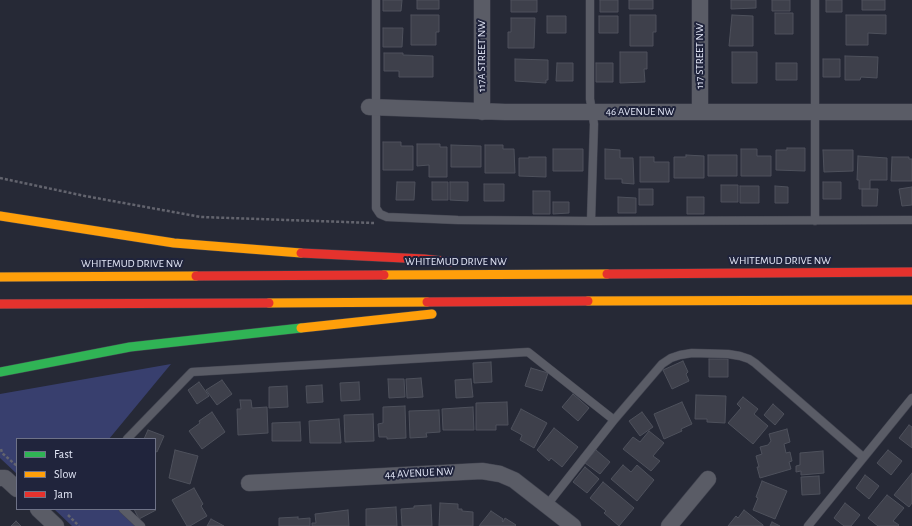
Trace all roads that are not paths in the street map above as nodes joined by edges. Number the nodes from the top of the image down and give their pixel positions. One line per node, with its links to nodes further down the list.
1 (376, 0): 6 (lane)
2 (482, 0): 7 (street, 117A STREET NW)
3 (590, 0): 8 (lane)
4 (700, 0): 9 (street, 117 STREET NW)
5 (816, 0): 10 (lane)
6 (372, 107): 7 (street, 46 AVENUE NW); 14 (lane)
7 (482, 112): 8 (street, 46 AVENUE NW)
8 (592, 112): 9 (street, 46 AVENUE NW); 14 (lane)
9 (700, 112): 10 (street, 46 AVENUE NW)
10 (815, 112): 11 (street, 46 AVENUE NW); 15 (lane)
11 (912, 112)
12 (0, 216): 16 (highway)
13 (912, 220): 15 (lane)
14 (591, 221): 15 (lane)
15 (815, 221)
16 (463, 264)
17 (478, 266): 19 (highway)
18 (912, 272): 19 (highway, WHITEMUD DRIVE NW)
19 (548, 274): 20 (highway, WHITEMUD DRIVE NW)
20 (0, 277)
21 (912, 300): 22 (highway)
22 (553, 301): 23 (highway); 24 (highway)
23 (0, 304)
24 (459, 311)
25 (443, 313): 26 (highway)
26 (0, 372)
27 (912, 398): 30 (lane)
28 (614, 420): 29 (lane); 30 (lane); 35 (lane)
29 (128, 438)
30 (863, 457): 42 (lane)
31 (0, 478): 34 (street)
32 (708, 479): 41 (street)
33 (249, 483): 35 (street, 44 AVENUE NW)
34 (16, 488)
35 (547, 505): 40 (street, 44 AVENUE NW)
36 (39, 510): 38 (street)
37 (124, 510): 39 (lane)
38 (56, 526)
39 (141, 526)
40 (573, 526)
41 (669, 526)
42 (808, 526)

